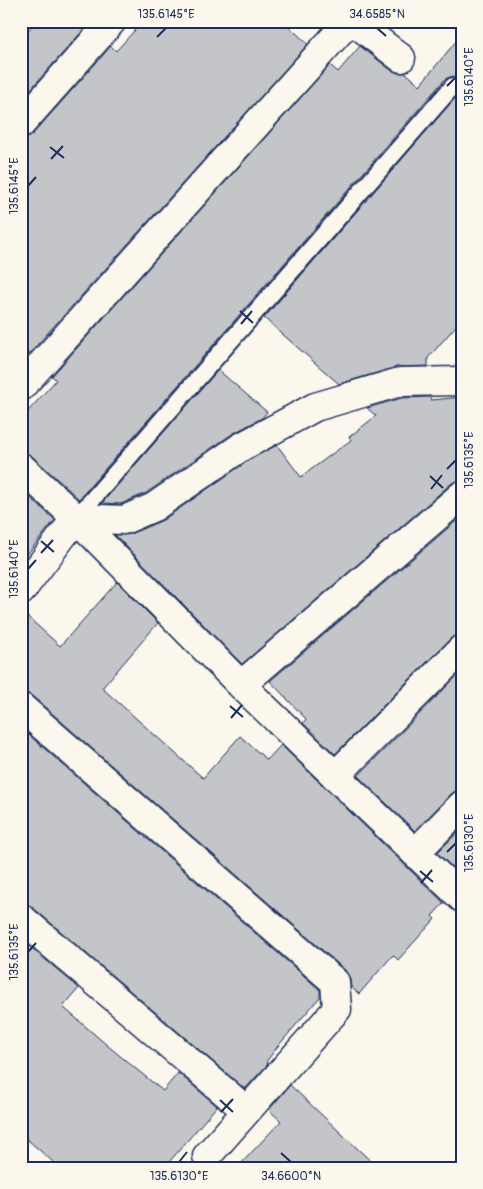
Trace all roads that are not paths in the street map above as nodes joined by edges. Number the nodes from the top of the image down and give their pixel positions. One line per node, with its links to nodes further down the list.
1 (112, 21): 6 (street)
2 (349, 21): 8 (street)
3 (353, 21): 4 (street)
4 (401, 58)
5 (453, 86): 11 (lane)
6 (21, 124)
7 (462, 381): 11 (street)
8 (21, 387)
9 (21, 467): 11 (street)
10 (462, 495): 14 (street)
11 (76, 518): 12 (street); 14 (street)
12 (21, 591)
13 (462, 649): 16 (street)
14 (241, 685): 16 (street)
15 (21, 708): 21 (street)
16 (335, 776): 18 (street)
17 (462, 805): 18 (street)
18 (415, 853): 19 (street)
19 (462, 898)
20 (21, 918): 21 (street)
21 (246, 1111): 22 (street)
22 (207, 1156)

